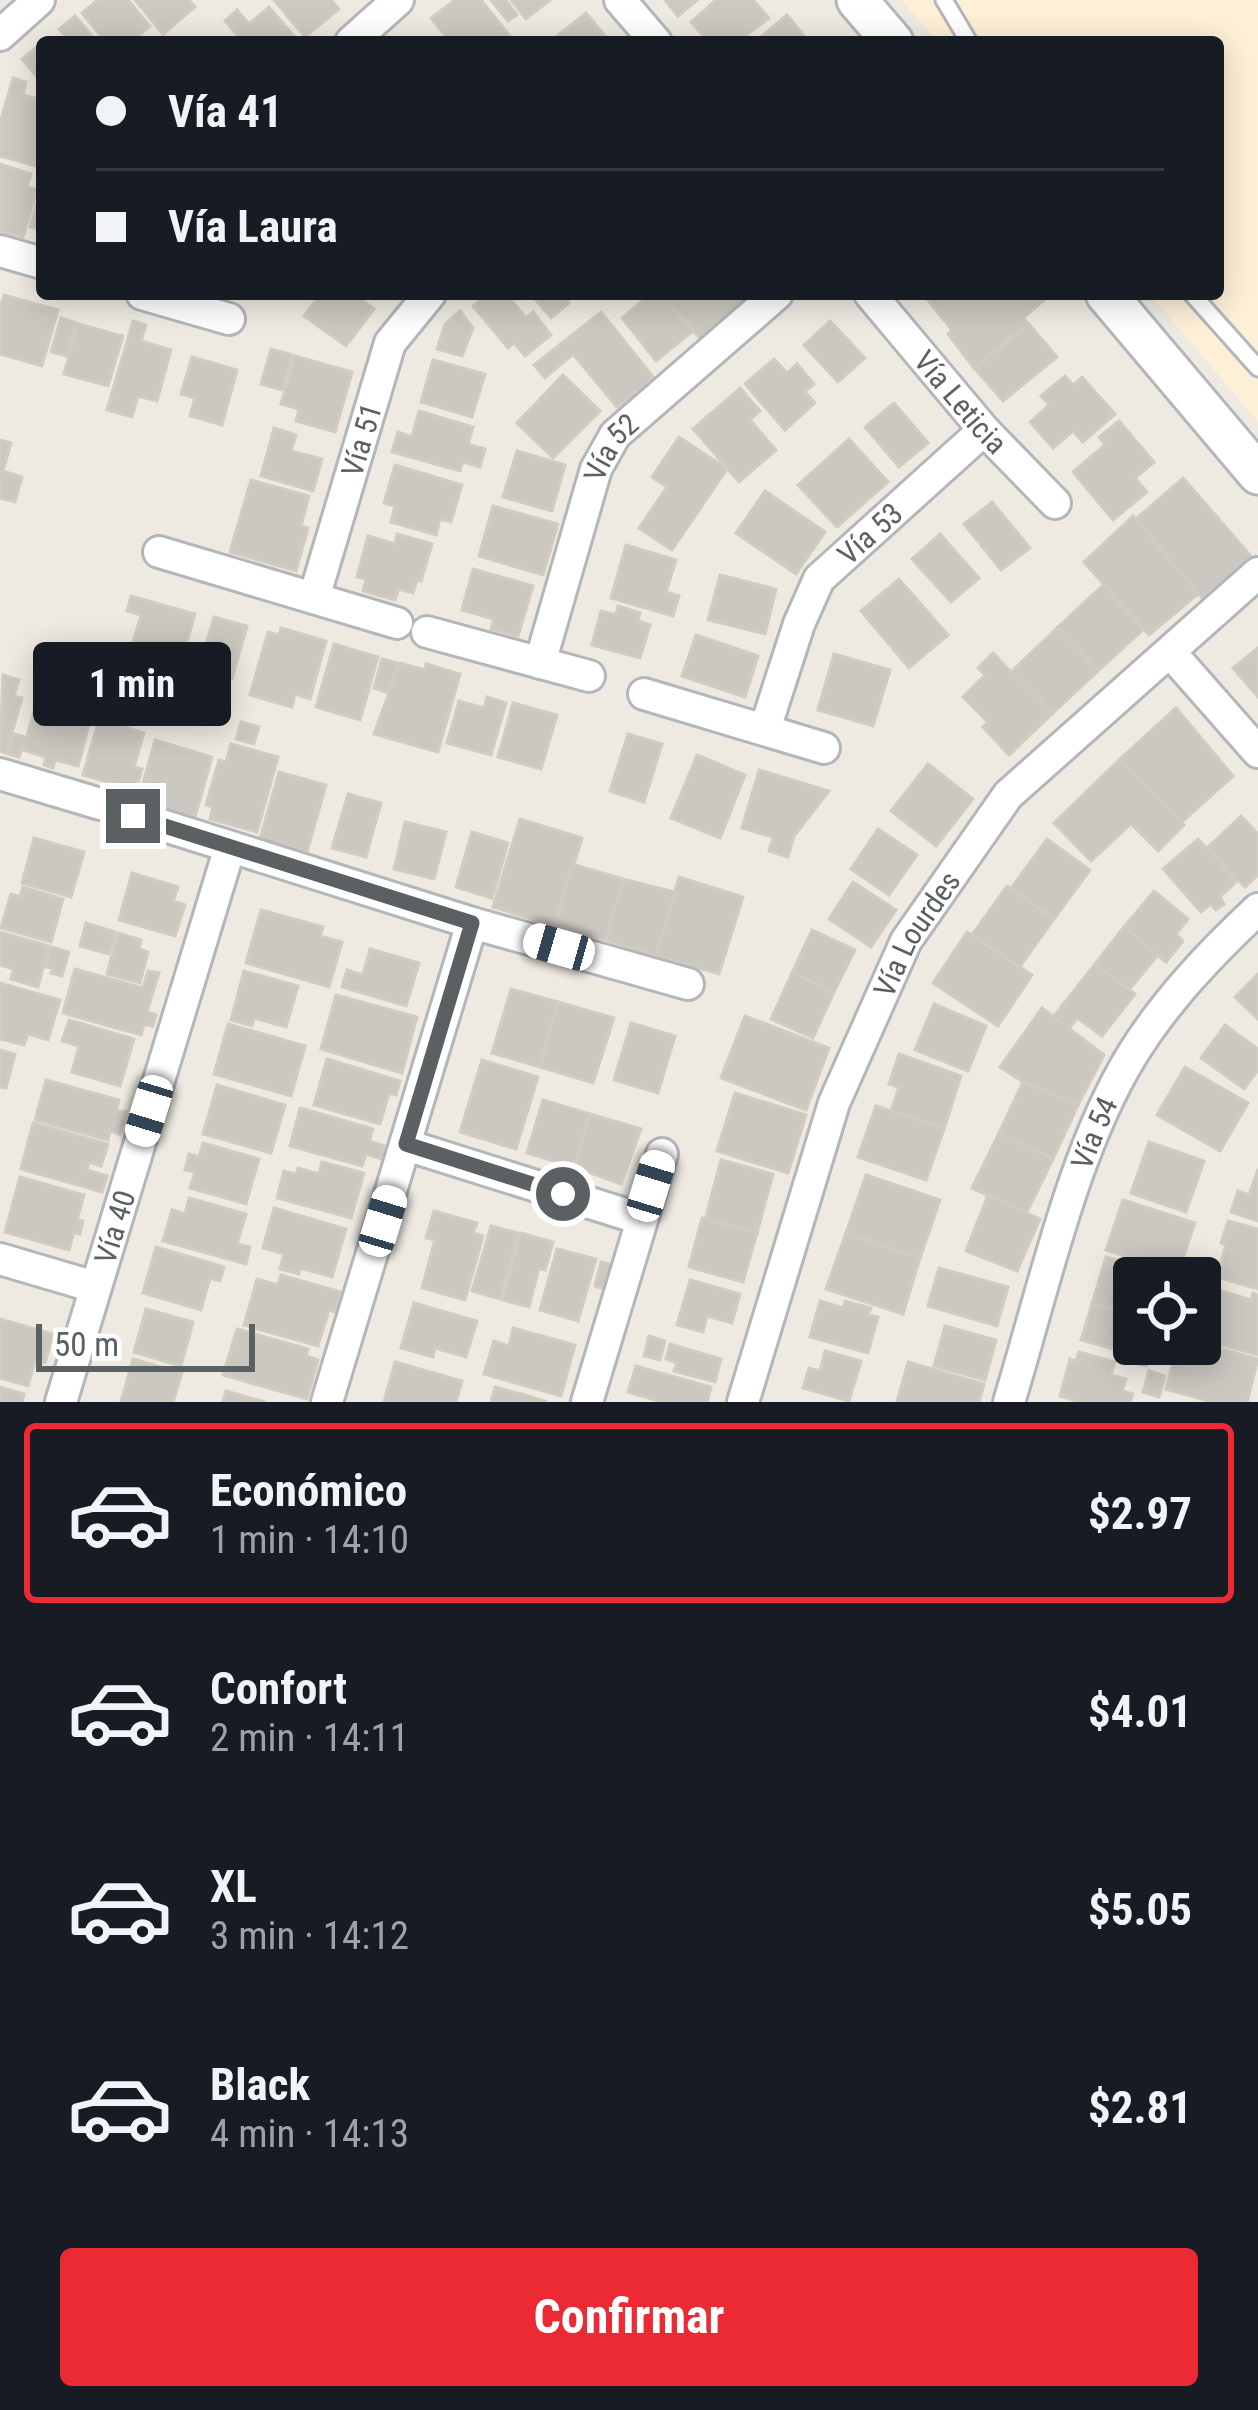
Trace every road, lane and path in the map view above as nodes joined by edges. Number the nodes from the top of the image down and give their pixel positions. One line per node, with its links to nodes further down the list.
1 (39, 0): 6 (street)
2 (398, 0): 7 (street)
3 (620, 0): 8 (street)
4 (857, 0): 9 (street)
5 (944, 0): 10 (lane)
6 (0, 35)
7 (358, 36)
8 (651, 36)
9 (888, 36)
10 (965, 36)
11 (0, 251): 12 (street)
12 (36, 261)
13 (165, 300): 19 (street)
14 (424, 300): 26 (street, Vía 51)
15 (770, 300): 30 (street, Vía 52)
16 (876, 300): 21 (street, Vía Leticia)
17 (1111, 300): 22 (street)
18 (1197, 300): 20 (lane)
19 (229, 319)
20 (1258, 368)
21 (984, 430): 23 (street, Vía Leticia); 33 (street, Vía 53)
22 (1258, 474)
23 (1055, 503)
24 (159, 552): 26 (street)
25 (1258, 573): 29 (street, Vía Lourdes)
26 (314, 598): 27 (street)
27 (397, 623)
28 (427, 632): 30 (street)
29 (1169, 652): 35 (street); 51 (street, Vía Lourdes)
30 (540, 663): 31 (street)
31 (589, 676)
32 (644, 694): 33 (street)
33 (765, 729): 34 (street)
34 (824, 748)
35 (1258, 752)
36 (0, 773): 37 (street)
37 (100, 804)
38 (133, 816): 39 (street)
39 (230, 847): 41 (street); 47 (street, Vía 40)
40 (1258, 909): 52 (street, Vía 54)
41 (472, 923): 42 (street); 43 (street)
42 (688, 984)
43 (406, 1144): 45 (street); 49 (street)
44 (662, 1154): 45 (street)
45 (641, 1219): 50 (street)
46 (0, 1259): 47 (street)
47 (94, 1287): 48 (street, Vía 40)
48 (61, 1402)
49 (327, 1402)
50 (587, 1402)
51 (742, 1402)
52 (1009, 1402)

